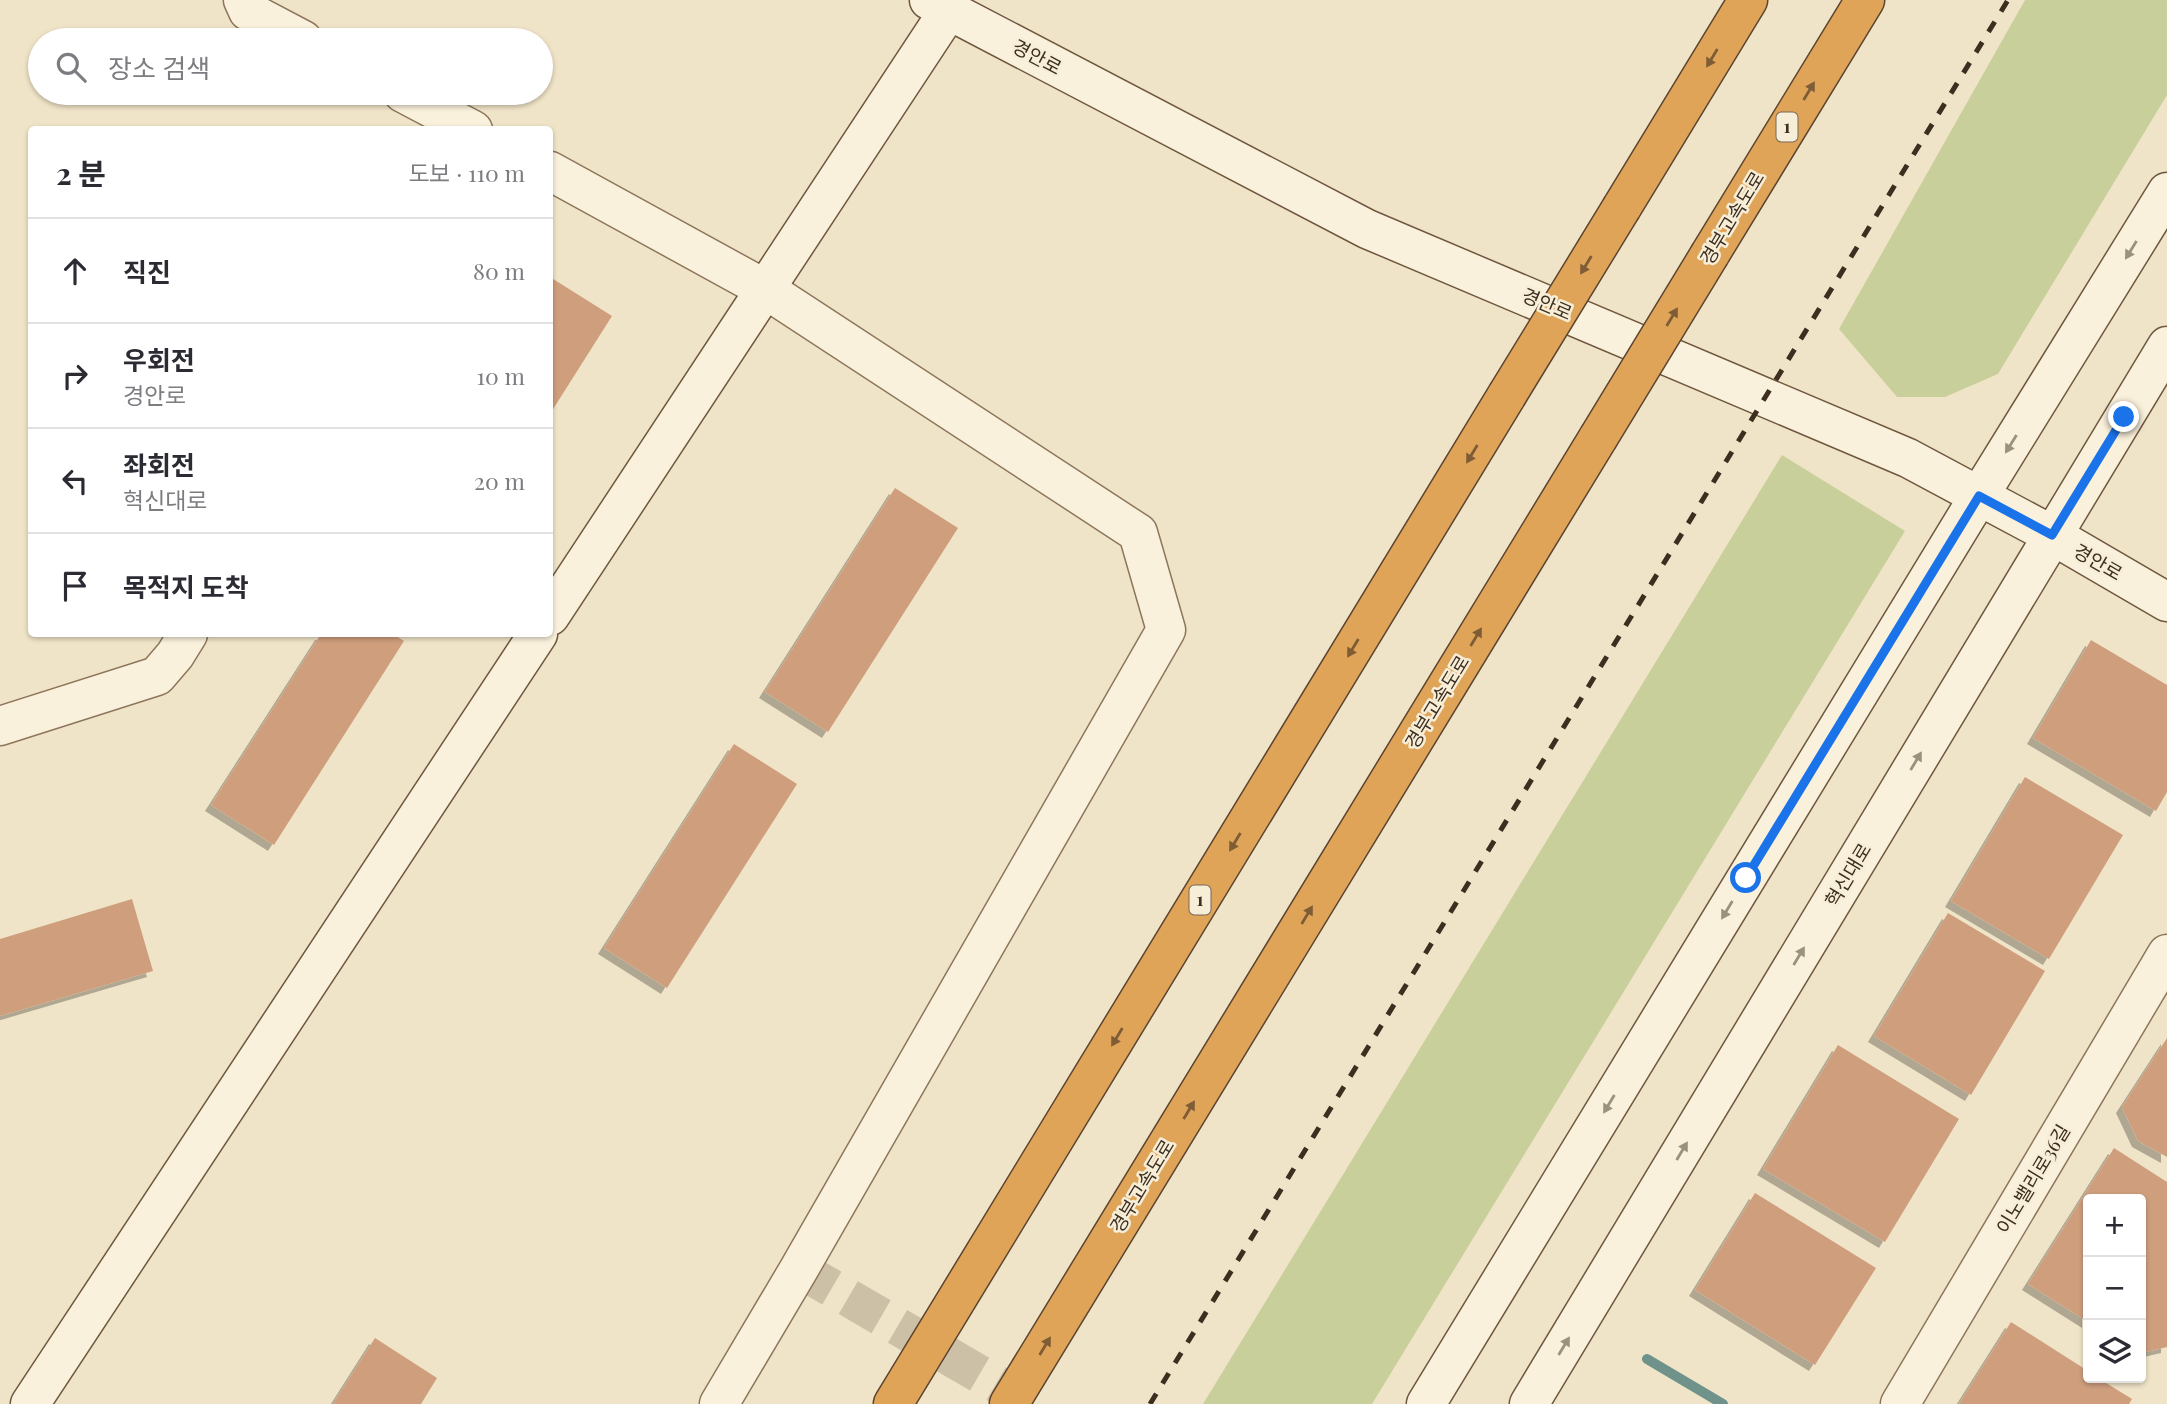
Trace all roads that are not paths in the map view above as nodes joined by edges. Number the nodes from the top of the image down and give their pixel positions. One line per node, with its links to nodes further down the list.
1 (243, 0): 5 (street)
2 (1748, 0): 22 (highway, 1, one-way to 22, bridge)
3 (1865, 0): 23 (highway, 경부고속도로 / 1, one-way to 3, bridge)
4 (939, 5): 10 (street); 12 (street, 경안로)
5 (280, 28)
6 (426, 105): 7 (street)
7 (465, 126)
8 (553, 173): 10 (street)
9 (2167, 192): 12 (street, one-way to 12)
10 (765, 289): 15 (street); 21 (street)
11 (2167, 346): 13 (street, 혁신대로)
12 (1979, 496): 13 (street, 경안로); 24 (street, one-way to 24)
13 (2052, 535): 14 (street, 경안로); 25 (street, 혁신대로, one-way to 13)
14 (2167, 603)
15 (553, 611)
16 (186, 637): 18 (street)
17 (536, 637): 20 (street)
18 (0, 726)
19 (2167, 954): 26 (street, 이노밸리로36길)
20 (30, 1404)
21 (719, 1404)
22 (893, 1404)
23 (1009, 1404)
24 (1426, 1404)
25 (1529, 1404)
26 (1900, 1404)

